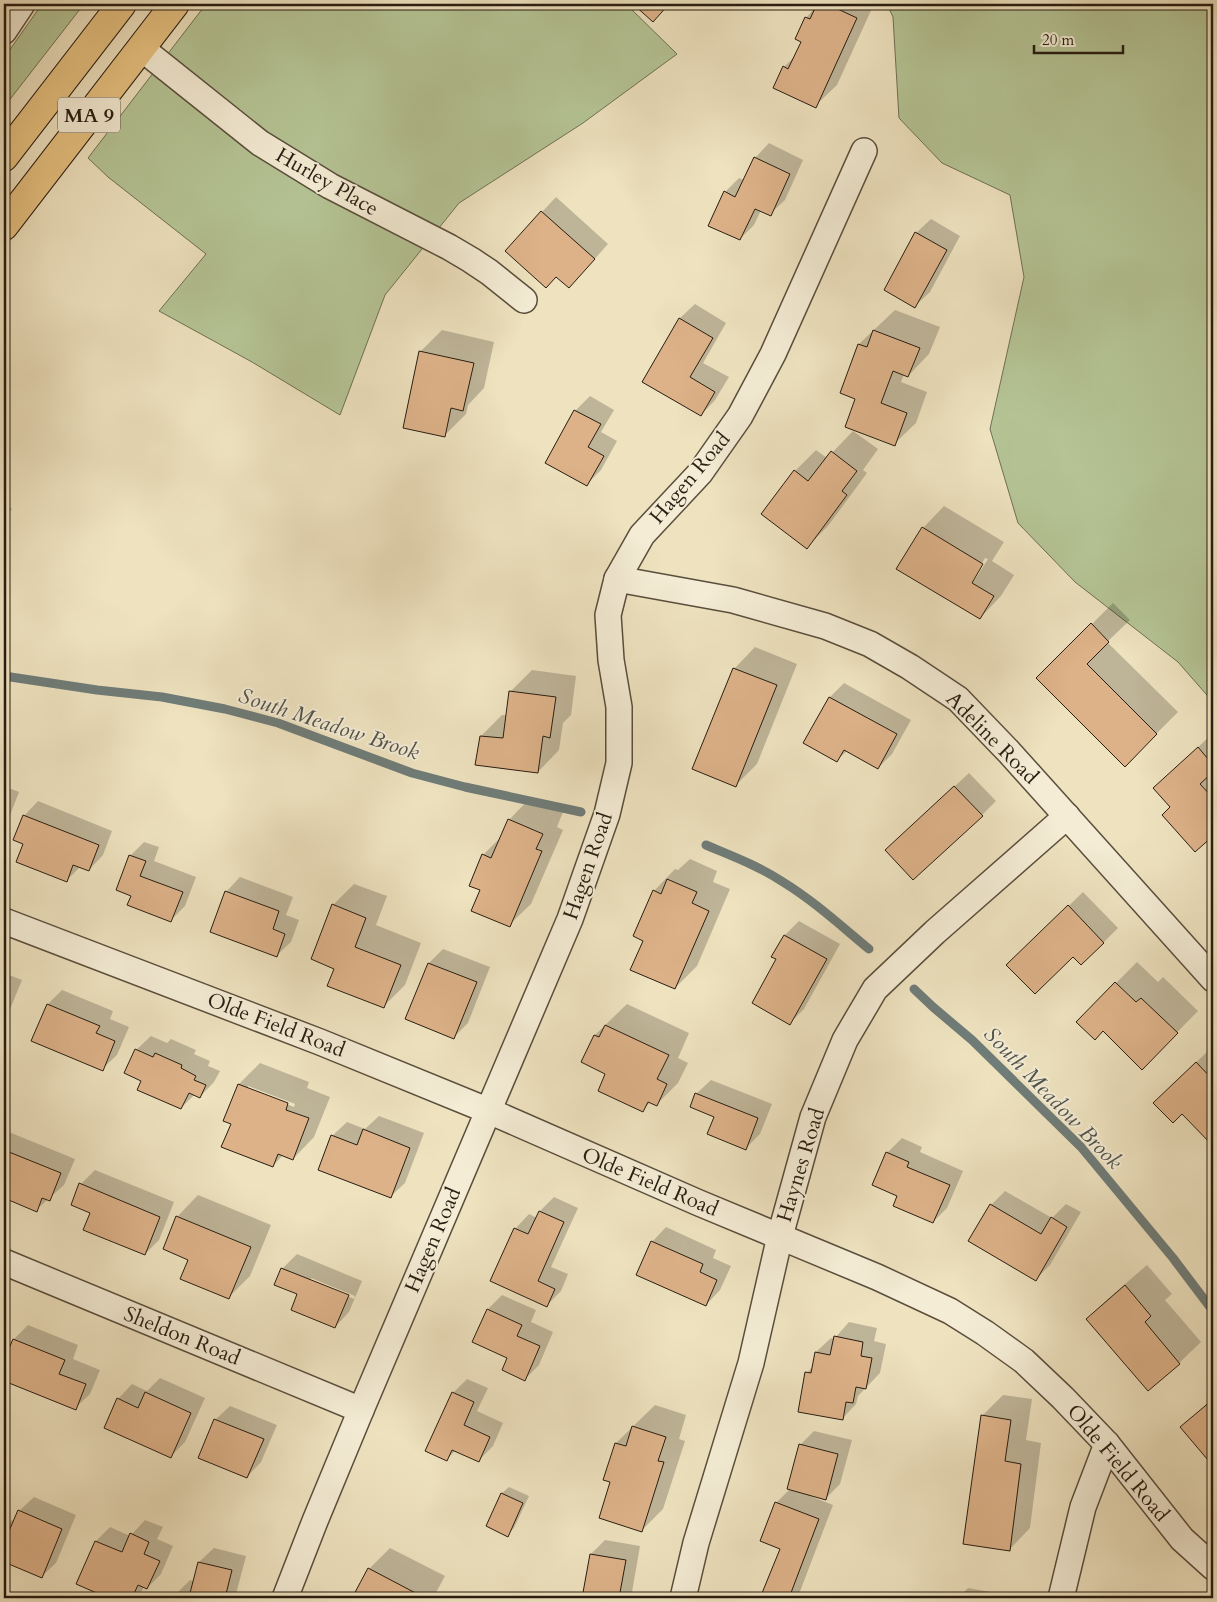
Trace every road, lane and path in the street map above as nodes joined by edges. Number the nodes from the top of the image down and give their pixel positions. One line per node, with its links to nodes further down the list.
1 (22, 4): 4 (street)
2 (122, 4): 7 (highway, MA 9)
3 (175, 4): 5 (highway, MA 9)
4 (4, 31)
5 (140, 48): 8 (highway, MA 9); 9 (street, Hurley Place)
6 (864, 151): 10 (street, Hagen Road)
7 (4, 157)
8 (4, 226)
9 (524, 300)
10 (617, 579): 11 (street, Adeline Road); 14 (street, Hagen Road)
11 (1067, 816): 13 (street, Adeline Road); 15 (street, Haynes Road)
12 (4, 922): 14 (street, Olde Field Road)
13 (1213, 979)
14 (489, 1111): 15 (street, Olde Field Road); 17 (street, Hagen Road)
15 (780, 1236): 18 (street, Olde Field Road); 21 (street, Haynes Road)
16 (4, 1262): 17 (street, Sheldon Road)
17 (361, 1410): 20 (street, Hagen Road)
18 (1107, 1444): 19 (street, Olde Field Road); 22 (street)
19 (1213, 1567)
20 (285, 1598)
21 (683, 1598)
22 (1061, 1598)

